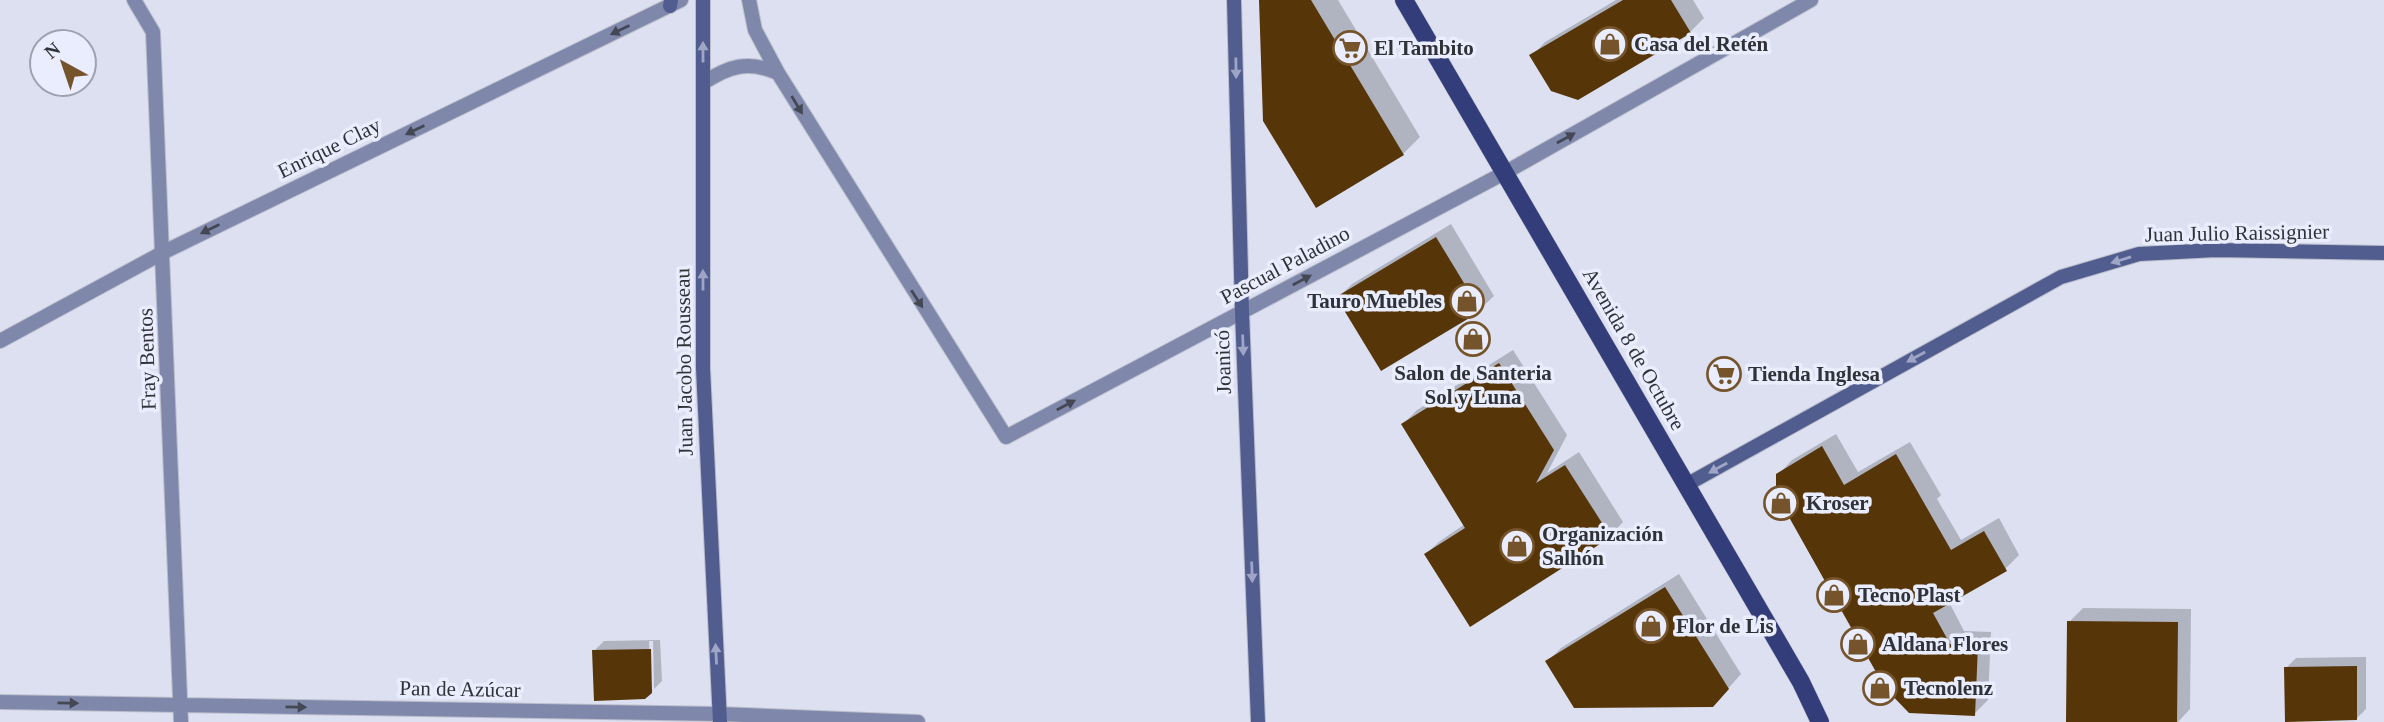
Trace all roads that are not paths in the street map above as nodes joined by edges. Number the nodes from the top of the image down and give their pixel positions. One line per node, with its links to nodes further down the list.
1 (134, 0): 11 (street, Fray Bentos)
2 (703, 0): 9 (street, Juan Jacobo Rousseau, one-way to 2)
3 (749, 0): 8 (street, Pascual Paladino)
4 (1234, 0): 13 (street, Joanicó, one-way to 13)
5 (1405, 0): 10 (main road, Avenida 8 de Octubre)
6 (1811, 0): 10 (street, Pascual Paladino, one-way to 6)
7 (674, 2): 11 (street, Enrique Clay, one-way to 11)
8 (778, 73): 9 (street); 13 (street, Pascual Paladino, one-way to 13)
9 (703, 83): 18 (street, Juan Jacobo Rousseau, one-way to 9)
10 (1506, 172): 13 (street, Pascual Paladino, one-way to 10); 15 (main road, Avenida 8 de Octubre)
11 (164, 251): 14 (street, Enrique Clay); 17 (street, Fray Bentos)
12 (2384, 253): 15 (street, Juan Julio Raissignier, one-way to 15)
13 (1242, 312): 21 (street, Joanicó, one-way to 21)
14 (0, 341)
15 (1686, 485): 22 (main road, Avenida 8 de Octubre)
16 (0, 702): 17 (street, Pan de Azúcar, one-way to 17)
17 (181, 706): 18 (street, Pan de Azúcar, one-way to 18); 19 (street, Fray Bentos)
18 (719, 718): 20 (street, Pan de Azúcar)
19 (181, 722)
20 (918, 722)
21 (1258, 722)
22 (1820, 722)

